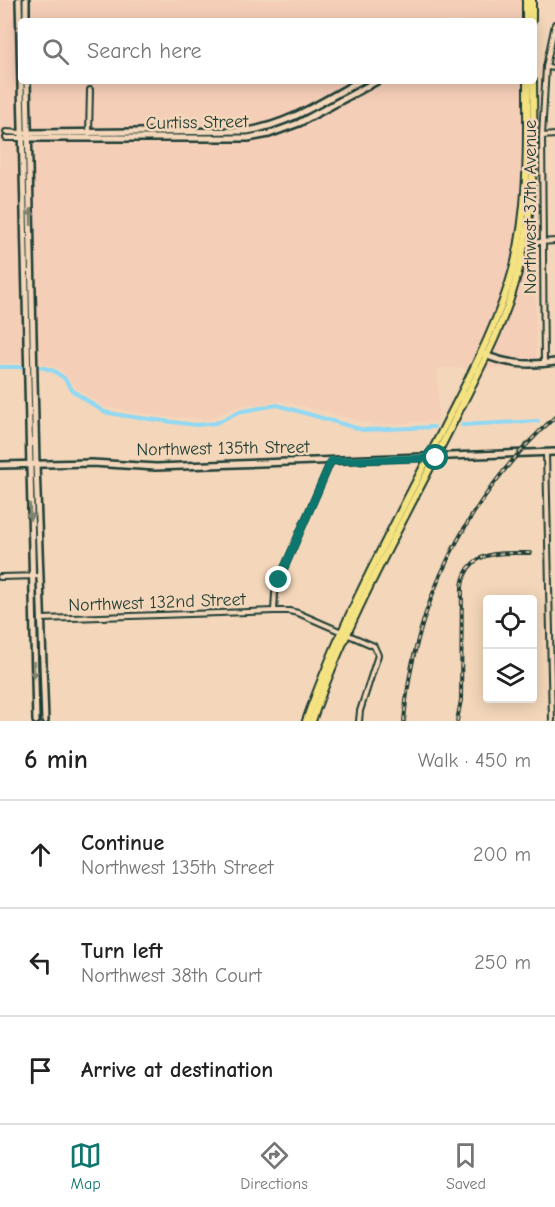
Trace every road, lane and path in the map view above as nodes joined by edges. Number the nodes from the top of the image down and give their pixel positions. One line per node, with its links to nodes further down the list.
1 (526, 0): 6 (main road)
2 (532, 0): 7 (main road)
3 (19, 3): 4 (street); 5 (street)
4 (26, 3)
5 (20, 18)
6 (526, 18)
7 (532, 18)
8 (555, 24): 9 (street, Northwest 37th Avenue)
9 (546, 67): 10 (street); 23 (street, Northwest 37th Avenue)
10 (555, 68)
11 (23, 84): 20 (street)
12 (27, 84): 20 (street)
13 (355, 84): 18 (street, Curtiss Street)
14 (371, 84): 18 (street, Curtiss Street)
15 (527, 84): 27 (main road)
16 (533, 84): 27 (main road)
17 (90, 90): 21 (street)
18 (285, 125): 21 (street, Curtiss Street)
19 (6, 132): 20 (street, Curtiss Street)
20 (26, 135): 21 (street, Curtiss Street); 24 (street, Curtiss Street); 28 (street); 29 (street, one-way to 20)
21 (89, 135)
22 (555, 135): 23 (street)
23 (542, 136): 25 (street, Northwest 37th Avenue)
24 (6, 138)
25 (542, 242): 26 (street); 27 (street); 33 (street, Northwest 37th Avenue)
26 (555, 242)
27 (522, 243): 30 (main road)
28 (24, 248): 29 (street); 31 (street)
29 (32, 248): 31 (street)
30 (484, 354): 33 (street); 36 (main road)
31 (31, 360): 38 (street)
32 (555, 362): 33 (street)
33 (544, 364)
34 (555, 452): 35 (street, Northwest 135th Street)
35 (546, 453): 36 (street, Northwest 135th Street); 52 (street)
36 (432, 458): 37 (street, Northwest 135th Street); 46 (main road)
37 (331, 461): 38 (street, Northwest 135th Street); 43 (street)
38 (33, 464): 39 (street, Northwest 135th Street); 40 (street, one-way to 40); 41 (street)
39 (0, 465)
40 (32, 576): 41 (street); 42 (street); 44 (street)
41 (40, 576): 45 (street)
42 (0, 577)
43 (274, 611): 45 (street, Northwest 132nd Street); 46 (street, Northwest 132nd Street)
44 (33, 619): 45 (street); 47 (street, one-way to 47)
45 (42, 619): 48 (street)
46 (344, 632): 49 (main road); 50 (main road); 51 (street, Northwest 132nd Street)
47 (36, 721)
48 (45, 721)
49 (306, 721)
50 (312, 721)
51 (359, 721)
52 (552, 721)

